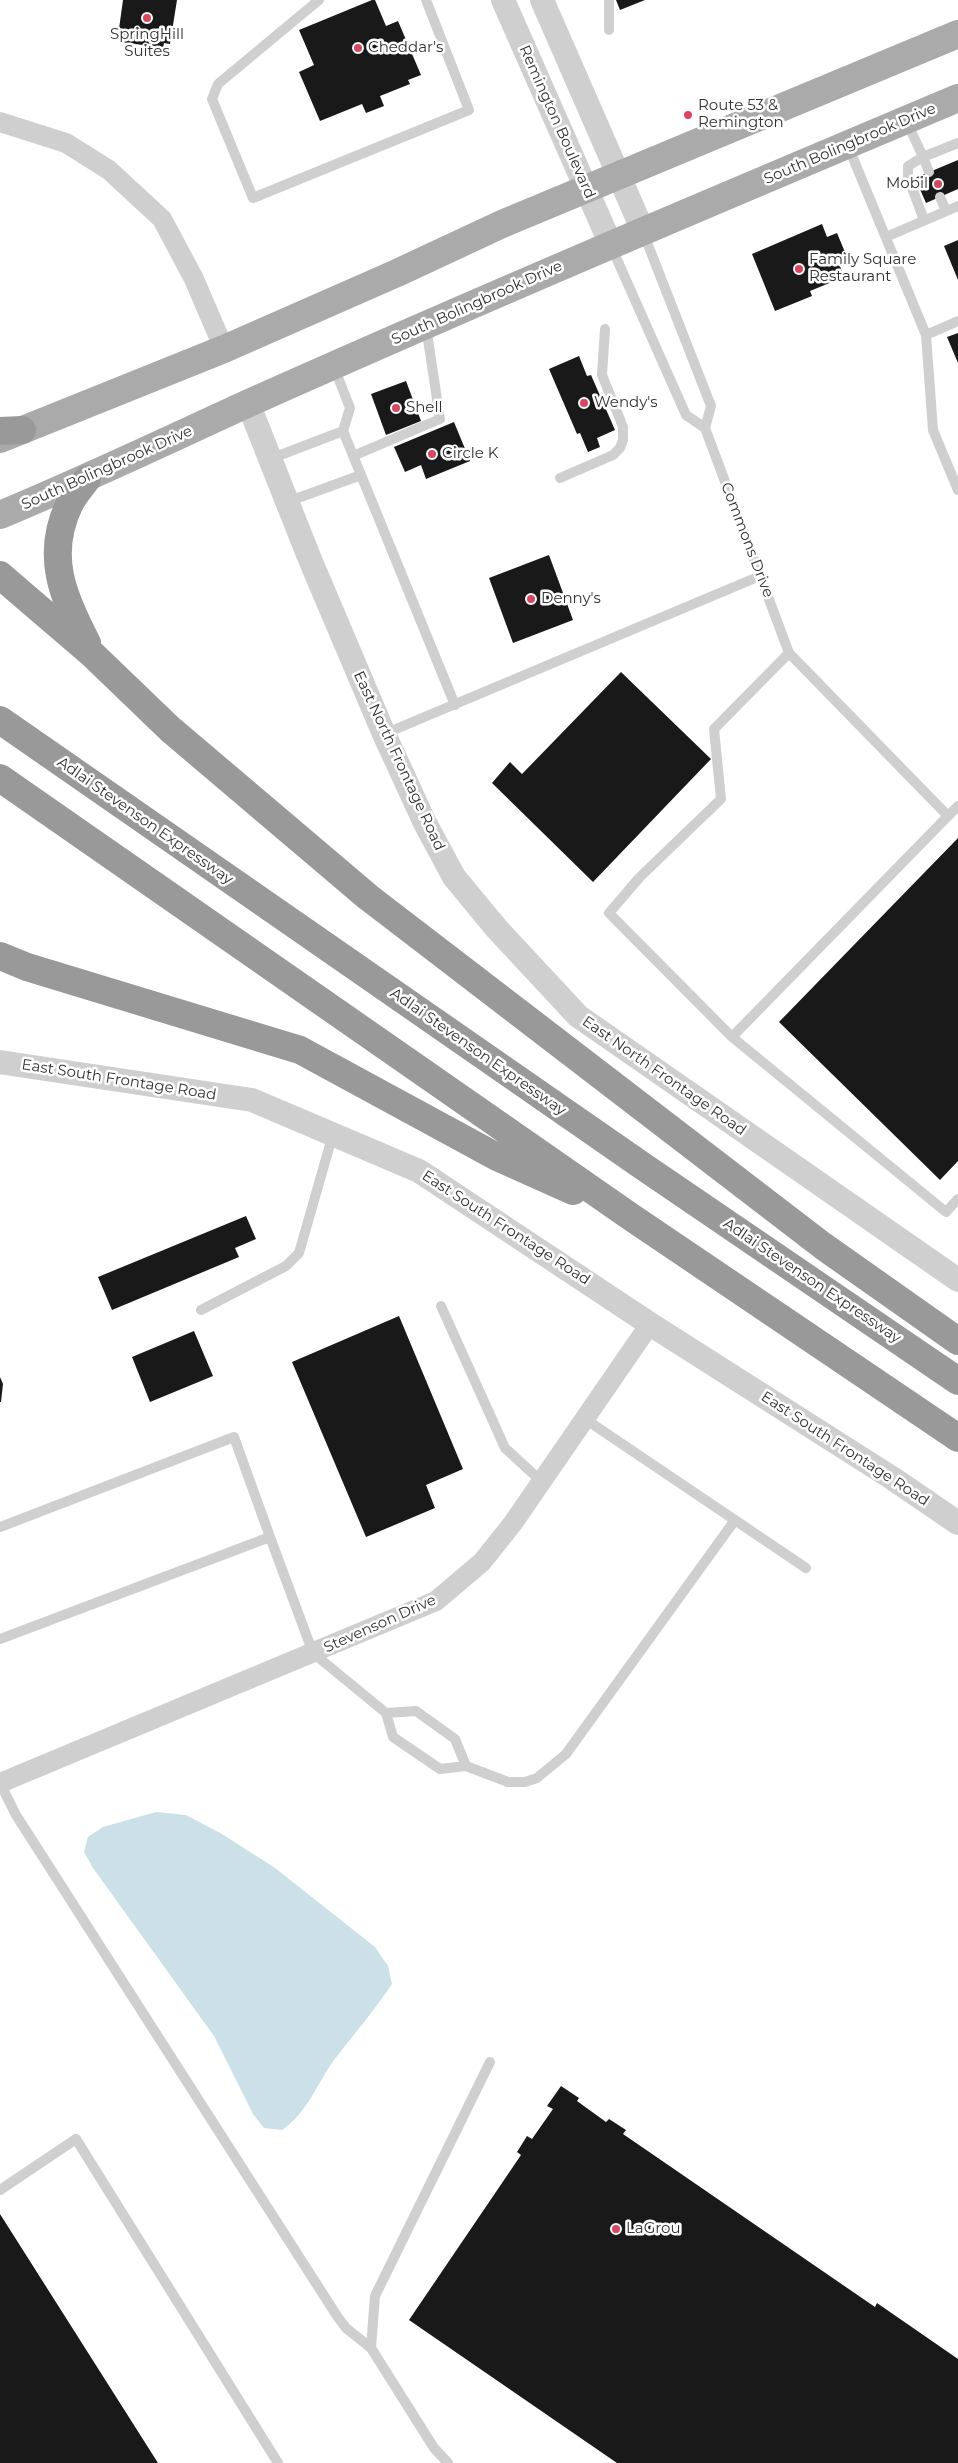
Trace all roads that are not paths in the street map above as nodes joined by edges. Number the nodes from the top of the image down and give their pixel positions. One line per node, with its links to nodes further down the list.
1 (319, 0): 2 (lane)
2 (426, 0)
3 (503, 0): 16 (street, Remington Boulevard)
4 (542, 0): 15 (street)
5 (608, 0): 6 (lane)
6 (609, 30)
7 (957, 32): 15 (main road)
8 (958, 98): 9 (main road, South Bolingbrook Drive)
9 (906, 120): 12 (main road, South Bolingbrook Drive); 13 (lane)
10 (0, 122): 28 (street)
11 (958, 143): 13 (lane)
12 (847, 145): 21 (main road, South Bolingbrook Drive); 22 (lane)
13 (923, 157): 14 (lane); 20 (lane)
14 (929, 172)
15 (620, 175): 16 (main road); 21 (street)
16 (586, 189): 23 (street, Remington Boulevard); 28 (main road)
17 (940, 197): 19 (lane)
18 (958, 206): 19 (lane)
19 (946, 211): 20 (lane)
20 (924, 220): 22 (lane)
21 (643, 231): 23 (main road, South Bolingbrook Drive); 31 (lane)
22 (886, 237): 27 (lane)
23 (611, 245): 25 (main road, South Bolingbrook Drive); 31 (lane)
24 (958, 321): 27 (lane)
25 (426, 326): 29 (main road, South Bolingbrook Drive); 34 (lane)
26 (605, 329): 37 (lane)
27 (926, 335): 39 (lane)
28 (224, 349): 33 (main road)
29 (334, 366): 30 (main road, South Bolingbrook Drive); 32 (lane)
30 (248, 404): 35 (street, East North Frontage Road); 38 (main road, South Bolingbrook Drive)
31 (705, 428): 43 (lane, Commons Drive)
32 (343, 431): 34 (lane); 35 (lane)
33 (7, 433)
34 (353, 456): 36 (lane)
35 (270, 459): 40 (street, East North Frontage Road)
36 (361, 476): 40 (lane); 46 (lane)
37 (560, 478)
38 (87, 479): 41 (main road, South Bolingbrook Drive); 45 (highway)
39 (958, 490)
40 (287, 502): 48 (street, East North Frontage Road)
41 (0, 515)
42 (0, 575): 45 (highway)
43 (760, 576): 44 (lane, Commons Drive); 46 (lane)
44 (788, 652): 51 (lane); 53 (lane)
45 (92, 654): 62 (highway)
46 (454, 705): 48 (lane)
47 (0, 720): 63 (highway, Adlai Stevenson Expressway)
48 (384, 734): 58 (street, East North Frontage Road)
49 (0, 778): 57 (highway)
50 (958, 806): 51 (lane)
51 (948, 816): 53 (lane)
52 (0, 956): 57 (highway)
53 (732, 1037): 56 (lane)
54 (0, 1062): 55 (street, East South Frontage Road)
55 (333, 1134): 60 (lane); 61 (street, East South Frontage Road)
56 (958, 1199)
57 (631, 1217): 65 (highway)
58 (958, 1280)
59 (441, 1306): 66 (lane)
60 (201, 1310)
61 (650, 1324): 64 (street, Stevenson Drive); 68 (street, East South Frontage Road)
62 (958, 1341)
63 (958, 1381)
64 (585, 1419): 66 (street, Stevenson Drive); 67 (lane)
65 (958, 1438)
66 (542, 1482): 73 (street, Stevenson Drive)
67 (735, 1520): 71 (lane); 75 (lane)
68 (958, 1523)
69 (0, 1527): 70 (lane)
70 (270, 1537): 72 (lane); 73 (lane)
71 (806, 1568)
72 (0, 1638)
73 (313, 1653): 74 (lane); 76 (street, Stevenson Drive)
74 (386, 1713): 75 (lane); 75 (lane)
75 (466, 1766)
76 (0, 1783): 79 (lane)
77 (490, 2062): 79 (lane)
78 (0, 2190): 80 (lane)
79 (371, 2348): 81 (lane)
80 (278, 2463)
81 (448, 2463)

